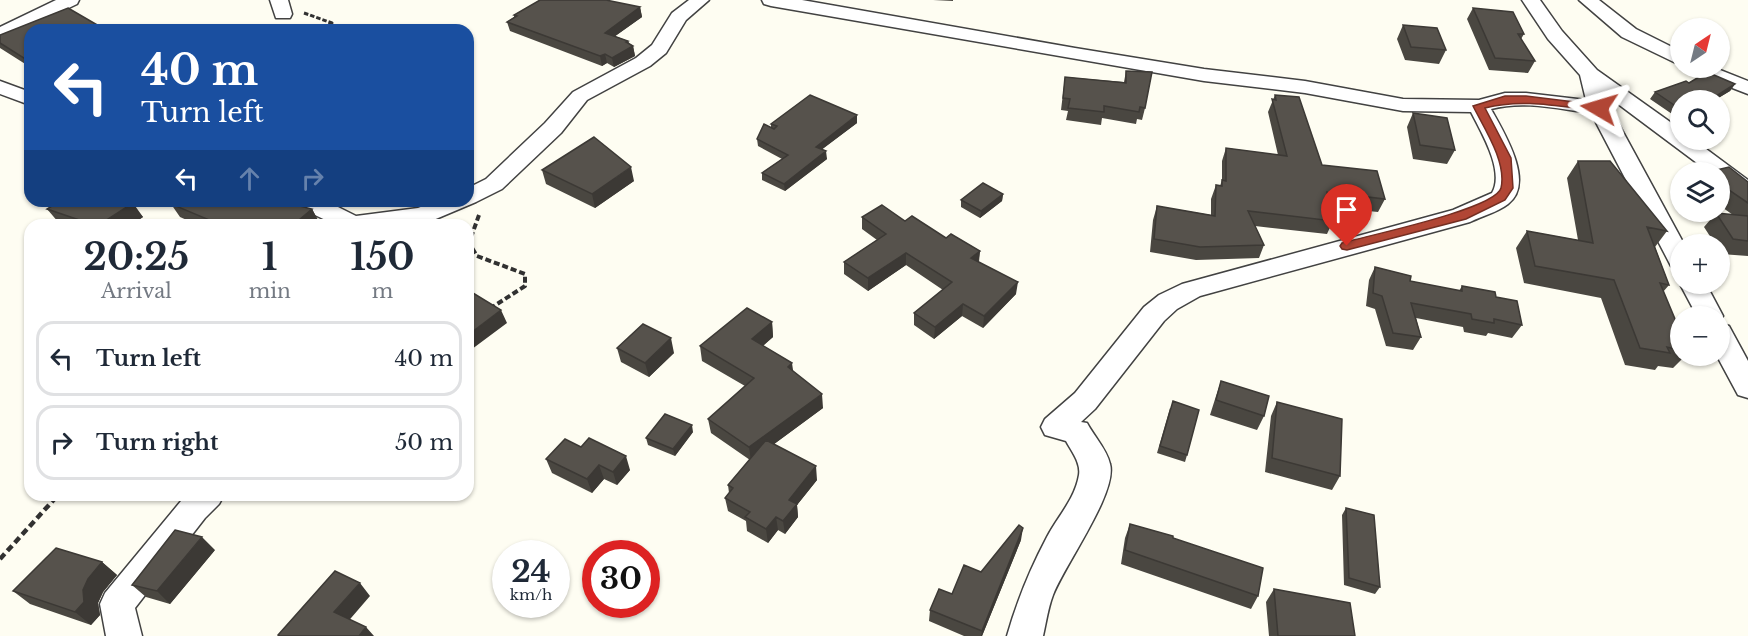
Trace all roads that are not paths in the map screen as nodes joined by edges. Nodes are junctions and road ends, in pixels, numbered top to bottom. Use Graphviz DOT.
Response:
graph roads {
  1 [pos="69,0"];
  2 [pos="700,0"];
  3 [pos="771,0"];
  4 [pos="1531,0"];
  5 [pos="1588,0"];
  6 [pos="0,35"];
  7 [pos="1670,54"];
  8 [pos="1590,74"];
  9 [pos="1723,78"];
  10 [pos="0,87"];
  11 [pos="1748,88"];
  12 [pos="24,97"];
  13 [pos="1479,106"];
  14 [pos="1599,108"];
  15 [pos="1670,131"];
  16 [pos="1695,150"];
  17 [pos="1748,191"];
  18 [pos="474,193"];
  19 [pos="319,207"];
  20 [pos="444,207"];
  21 [pos="447,207"];
  22 [pos="344,219"];
  23 [pos="391,219"];
  24 [pos="426,219"];
  25 [pos="1670,241"];
  26 [pos="1730,353"];
  27 [pos="1748,387"];
  28 [pos="202,501"];
  29 [pos="124,636"];
  30 [pos="1025,636"];
  1 -- 6 [label="street"];
  2 -- 18 [label="street"];
  3 -- 13 [label="street"];
  4 -- 8 [label="street"];
  5 -- 7 [label="street"];
  8 -- 14 [label="street"];
  8 -- 15 [label="street"];
  9 -- 11 [label="street"];
  10 -- 12 [label="street"];
  13 -- 14 [label="street"];
  13 -- 30 [label="street"];
  14 -- 25 [label="street"];
  16 -- 17 [label="street"];
  19 -- 22 [label="street"];
  20 -- 23 [label="street"];
  21 -- 24 [label="street"];
  26 -- 27 [label="street"];
  28 -- 29 [label="street"];
}
